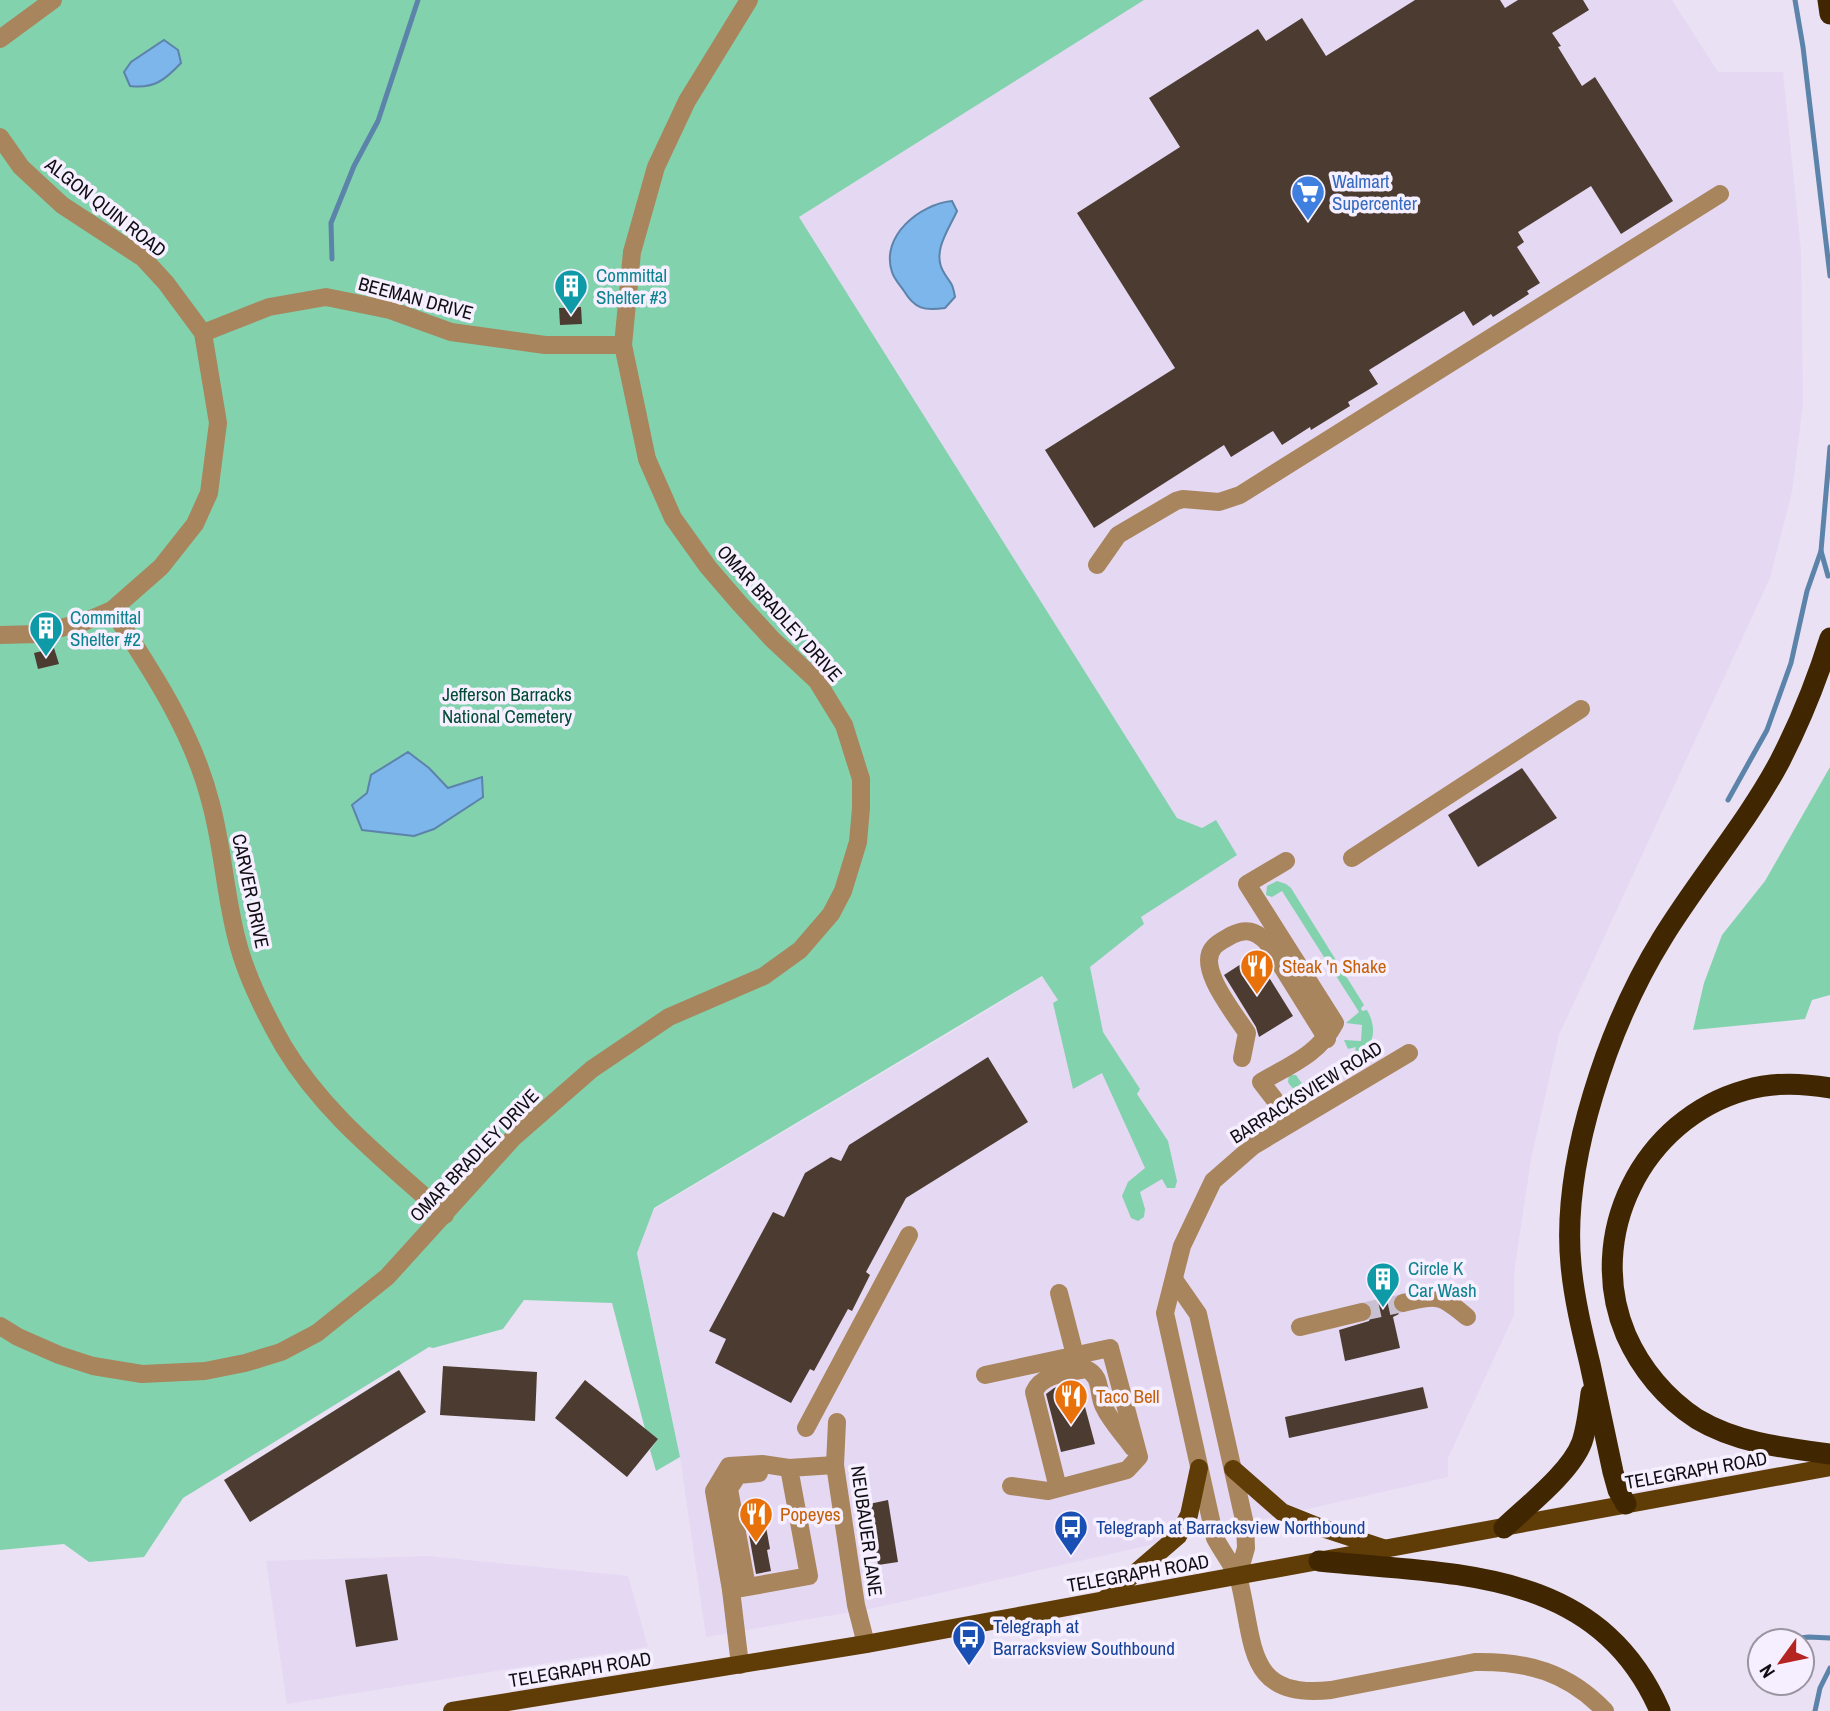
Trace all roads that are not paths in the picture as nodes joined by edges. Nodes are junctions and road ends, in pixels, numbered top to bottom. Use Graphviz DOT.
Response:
graph roads {
  1 [pos="53,0"];
  2 [pos="749,0"];
  3 [pos="1828,0"];
  4 [pos="1830,14"];
  5 [pos="0,38"];
  6 [pos="0,137"];
  7 [pos="1720,194"];
  8 [pos="203,333"];
  9 [pos="624,345"];
  10 [pos="1097,565"];
  11 [pos="112,610"];
  12 [pos="0,635"];
  13 [pos="1830,638"];
  14 [pos="1581,709"];
  15 [pos="1352,858"];
  16 [pos="1286,860"];
  17 [pos="1327,1039"];
  18 [pos="1409,1053"];
  19 [pos="1242,1058"];
  20 [pos="1830,1087"];
  21 [pos="1292,1122"];
  22 [pos="445,1215"];
  23 [pos="909,1235"];
  24 [pos="1174,1281"];
  25 [pos="1059,1293"];
  26 [pos="1403,1303"];
  27 [pos="1362,1312"];
  28 [pos="1468,1317"];
  29 [pos="0,1326"];
  30 [pos="1300,1327"];
  31 [pos="1075,1355"];
  32 [pos="1018,1368"];
  33 [pos="985,1375"];
  34 [pos="1594,1381"];
  35 [pos="837,1423"];
  36 [pos="806,1428"];
  37 [pos="1830,1454"];
  38 [pos="1139,1457"];
  39 [pos="835,1465"];
  40 [pos="782,1467"];
  41 [pos="1830,1467"];
  42 [pos="1199,1468"];
  43 [pos="1233,1469"];
  44 [pos="1011,1486"];
  45 [pos="1053,1490"];
  46 [pos="1626,1504"];
  47 [pos="1504,1528"];
  48 [pos="1386,1549"];
  49 [pos="1319,1561"];
  50 [pos="1238,1576"];
  51 [pos="739,1588"];
  52 [pos="1102,1601"];
  53 [pos="866,1644"];
  54 [pos="740,1665"];
  55 [pos="452,1711"];
  56 [pos="1605,1711"];
  57 [pos="1660,1711"];
  1 -- 5 [label="street"];
  2 -- 9 [label="street, OMAR BRADLEY DRIVE"];
  3 -- 4 [label="highway"];
  6 -- 8 [label="street, ALGON QUIN ROAD"];
  7 -- 10 [label="street"];
  8 -- 9 [label="street, BEEMAN DRIVE"];
  8 -- 11 [label="street, ALGON QUIN ROAD"];
  9 -- 22 [label="street, OMAR BRADLEY DRIVE"];
  11 -- 12 [label="street, ALGON QUIN ROAD"];
  11 -- 22 [label="street, CARVER DRIVE"];
  13 -- 34 [label="highway"];
  14 -- 15 [label="street"];
  16 -- 17 [label="street"];
  17 -- 19 [label="street"];
  17 -- 21 [label="street"];
  18 -- 21 [label="street, BARRACKSVIEW ROAD"];
  20 -- 37 [label="highway"];
  21 -- 24 [label="street, BARRACKSVIEW ROAD"];
  22 -- 29 [label="street, OMAR BRADLEY DRIVE"];
  23 -- 36 [label="street"];
  24 -- 42 [label="street, BARRACKSVIEW ROAD"];
  24 -- 43 [label="street, BARRACKSVIEW ROAD"];
  25 -- 31 [label="street"];
  26 -- 28 [label="street"];
  27 -- 30 [label="street"];
  31 -- 32 [label="street"];
  31 -- 38 [label="street"];
  32 -- 33 [label="street"];
  32 -- 45 [label="street"];
  34 -- 46 [label="highway"];
  34 -- 47 [label="highway"];
  35 -- 39 [label="street, NEUBAUER LANE"];
  38 -- 45 [label="street"];
  38 -- 45 [label="street"];
  39 -- 40 [label="street"];
  39 -- 53 [label="street, NEUBAUER LANE"];
  40 -- 51 [label="street"];
  40 -- 51 [label="street"];
  41 -- 46 [label="main road, TELEGRAPH ROAD"];
  42 -- 50 [label="street, BARRACKSVIEW ROAD"];
  42 -- 52 [label="main road"];
  43 -- 48 [label="main road"];
  43 -- 50 [label="street, BARRACKSVIEW ROAD"];
  44 -- 45 [label="street"];
  46 -- 47 [label="main road, TELEGRAPH ROAD"];
  47 -- 48 [label="main road, TELEGRAPH ROAD"];
  48 -- 49 [label="main road, TELEGRAPH ROAD"];
  49 -- 50 [label="main road, TELEGRAPH ROAD"];
  49 -- 57 [label="highway"];
  50 -- 52 [label="main road, TELEGRAPH ROAD"];
  50 -- 56 [label="street, BARRACKSVIEW ROAD"];
  51 -- 54 [label="street"];
  52 -- 53 [label="main road, TELEGRAPH ROAD"];
  53 -- 54 [label="main road, TELEGRAPH ROAD"];
  54 -- 55 [label="main road, TELEGRAPH ROAD"];
}
